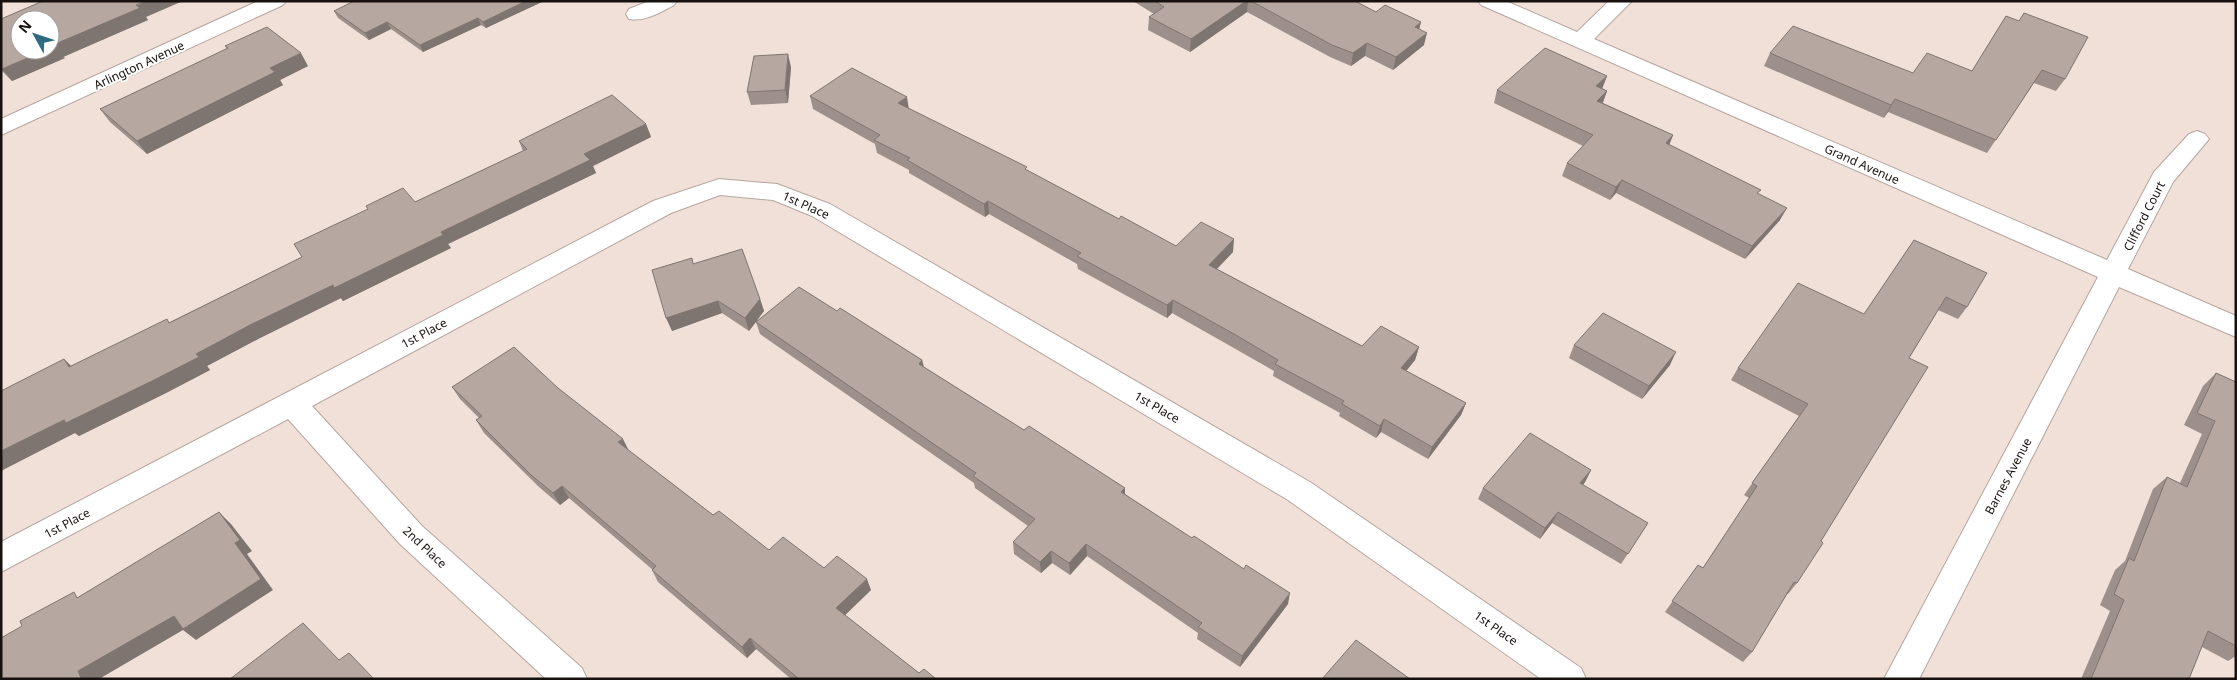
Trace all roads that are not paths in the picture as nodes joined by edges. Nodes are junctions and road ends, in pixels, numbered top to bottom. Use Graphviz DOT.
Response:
graph roads {
  1 [pos="276,1"];
  2 [pos="667,1"];
  3 [pos="1488,1"];
  4 [pos="1622,1"];
  5 [pos="637,14"];
  6 [pos="1579,41"];
  7 [pos="1,128"];
  8 [pos="2197,139"];
  9 [pos="2114,274"];
  10 [pos="2236,327"];
  11 [pos="292,404"];
  12 [pos="1,558"];
  13 [pos="570,679"];
  14 [pos="1569,679"];
  15 [pos="1901,679"];
  1 -- 7 [label="street, Arlington Avenue"];
  2 -- 5 [label="street"];
  3 -- 6 [label="street, Grand Avenue"];
  4 -- 6 [label="street"];
  6 -- 9 [label="street, Grand Avenue"];
  8 -- 9 [label="street, Clifford Court"];
  9 -- 10 [label="street, Grand Avenue"];
  9 -- 15 [label="street, Barnes Avenue"];
  11 -- 12 [label="street, 1st Place"];
  11 -- 13 [label="street, 2nd Place"];
  11 -- 14 [label="street, 1st Place"];
}
